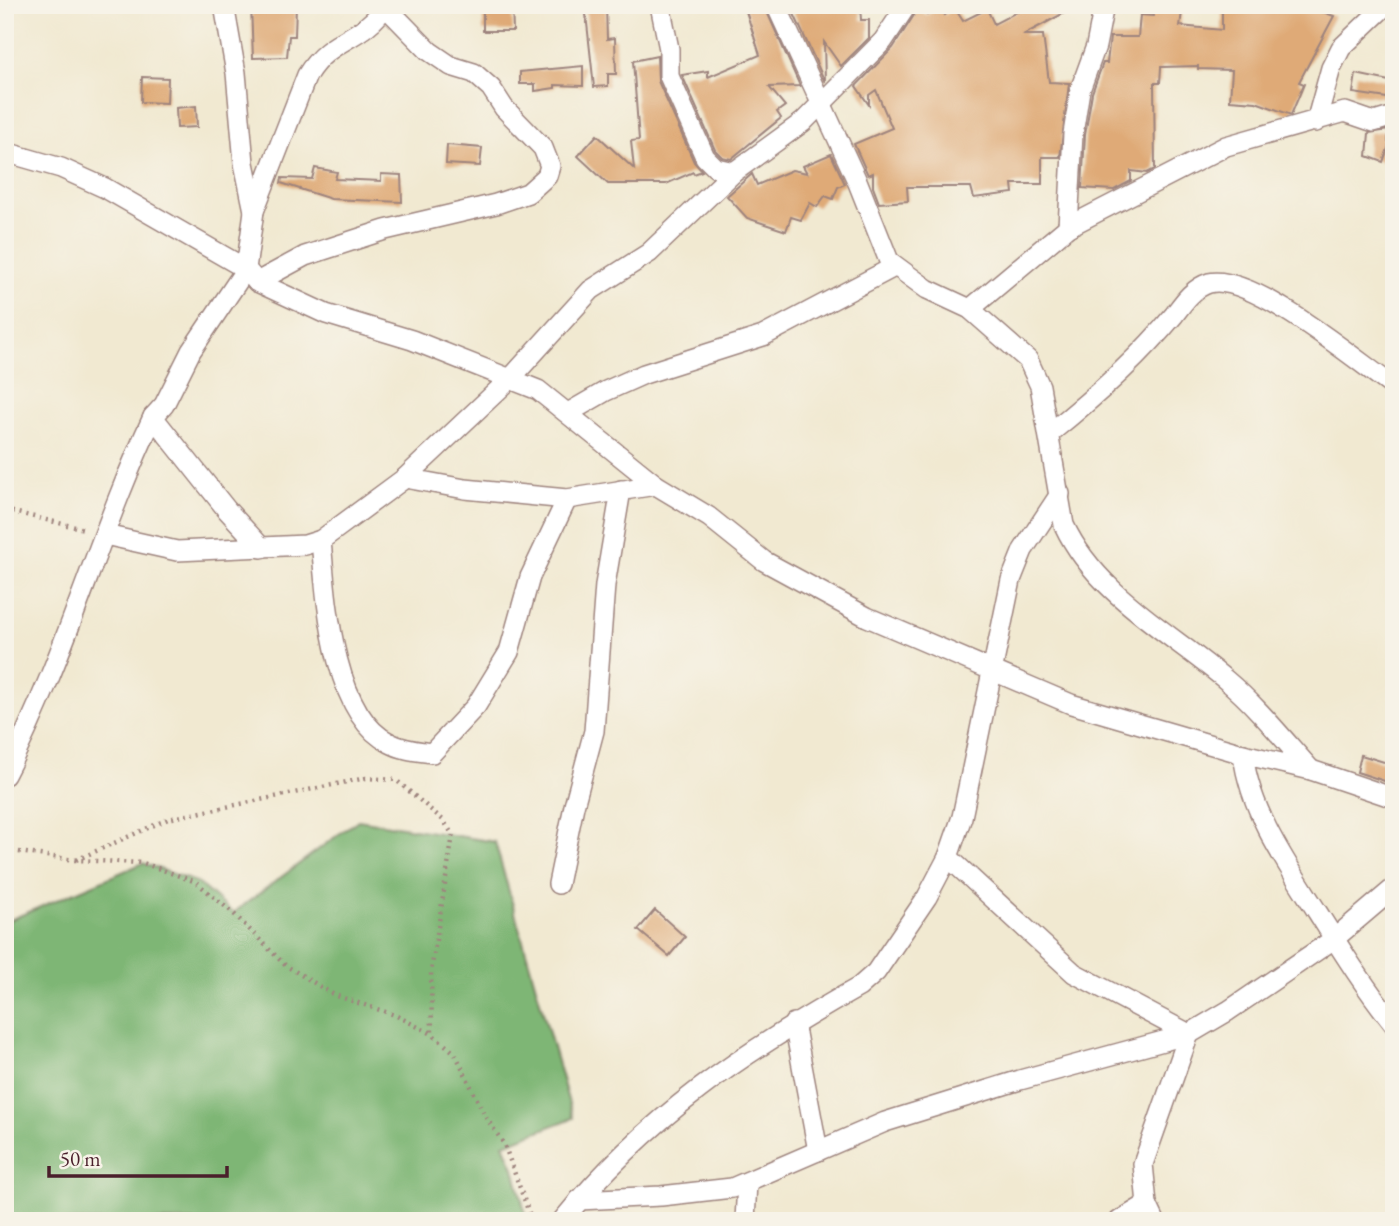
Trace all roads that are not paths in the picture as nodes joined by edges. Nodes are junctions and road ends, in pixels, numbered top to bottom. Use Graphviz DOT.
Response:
graph roads {
  1 [pos="224,5"];
  2 [pos="660,5"];
  3 [pos="776,5"];
  4 [pos="907,5"];
  5 [pos="1104,5"];
  6 [pos="1387,5"];
  7 [pos="386,6"];
  8 [pos="820,106"];
  9 [pos="1394,116"];
  10 [pos="1316,122"];
  11 [pos="5,152"];
  12 [pos="734,172"];
  13 [pos="254,211"];
  14 [pos="1068,228"];
  15 [pos="894,267"];
  16 [pos="252,275"];
  17 [pos="970,309"];
  18 [pos="511,378"];
  19 [pos="1394,387"];
  20 [pos="568,413"];
  21 [pos="152,417"];
  22 [pos="1050,433"];
  23 [pos="405,478"];
  24 [pos="656,485"];
  25 [pos="621,490"];
  26 [pos="1060,494"];
  27 [pos="567,499"];
  28 [pos="105,535"];
  29 [pos="321,540"];
  30 [pos="262,548"];
  31 [pos="992,671"];
  32 [pos="1243,754"];
  33 [pos="1311,770"];
  34 [pos="5,775"];
  35 [pos="1394,798"];
  36 [pos="948,857"];
  37 [pos="558,884"];
  38 [pos="1394,887"];
  39 [pos="1334,939"];
  40 [pos="794,1023"];
  41 [pos="1394,1024"];
  42 [pos="1189,1034"];
  43 [pos="818,1151"];
  44 [pos="747,1182"];
  45 [pos="579,1199"];
  46 [pos="1151,1213"];
  47 [pos="562,1221"];
  48 [pos="745,1221"];
  49 [pos="1119,1221"];
  1 -- 13 [label="street"];
  2 -- 12 [label="street"];
  3 -- 8 [label="street"];
  4 -- 8 [label="street"];
  5 -- 14 [label="street"];
  6 -- 10 [label="street"];
  7 -- 13 [label="street"];
  7 -- 16 [label="street"];
  8 -- 12 [label="street"];
  8 -- 15 [label="street"];
  9 -- 10 [label="street"];
  10 -- 14 [label="street"];
  11 -- 16 [label="street"];
  12 -- 18 [label="street"];
  13 -- 16 [label="street"];
  14 -- 17 [label="street"];
  15 -- 17 [label="street"];
  15 -- 20 [label="street"];
  16 -- 18 [label="street"];
  16 -- 21 [label="street"];
  17 -- 22 [label="street"];
  18 -- 20 [label="street"];
  18 -- 23 [label="street"];
  19 -- 22 [label="street"];
  20 -- 24 [label="street"];
  21 -- 28 [label="street"];
  21 -- 30 [label="street"];
  22 -- 26 [label="street"];
  23 -- 27 [label="street"];
  23 -- 29 [label="street"];
  24 -- 25 [label="street"];
  24 -- 31 [label="street"];
  25 -- 27 [label="street"];
  25 -- 37 [label="street"];
  26 -- 31 [label="street"];
  26 -- 33 [label="street"];
  27 -- 29 [label="street"];
  28 -- 30 [label="street"];
  28 -- 34 [label="street"];
  29 -- 30 [label="street"];
  31 -- 32 [label="street"];
  31 -- 36 [label="street"];
  32 -- 33 [label="street"];
  32 -- 39 [label="street"];
  33 -- 35 [label="street"];
  36 -- 40 [label="street"];
  36 -- 42 [label="street"];
  38 -- 39 [label="street"];
  39 -- 41 [label="street"];
  39 -- 42 [label="street"];
  40 -- 43 [label="street"];
  40 -- 45 [label="street"];
  42 -- 43 [label="street"];
  42 -- 46 [label="street"];
  43 -- 44 [label="street"];
  44 -- 45 [label="street"];
  44 -- 48 [label="street"];
  45 -- 47 [label="street"];
  46 -- 49 [label="street"];
}
